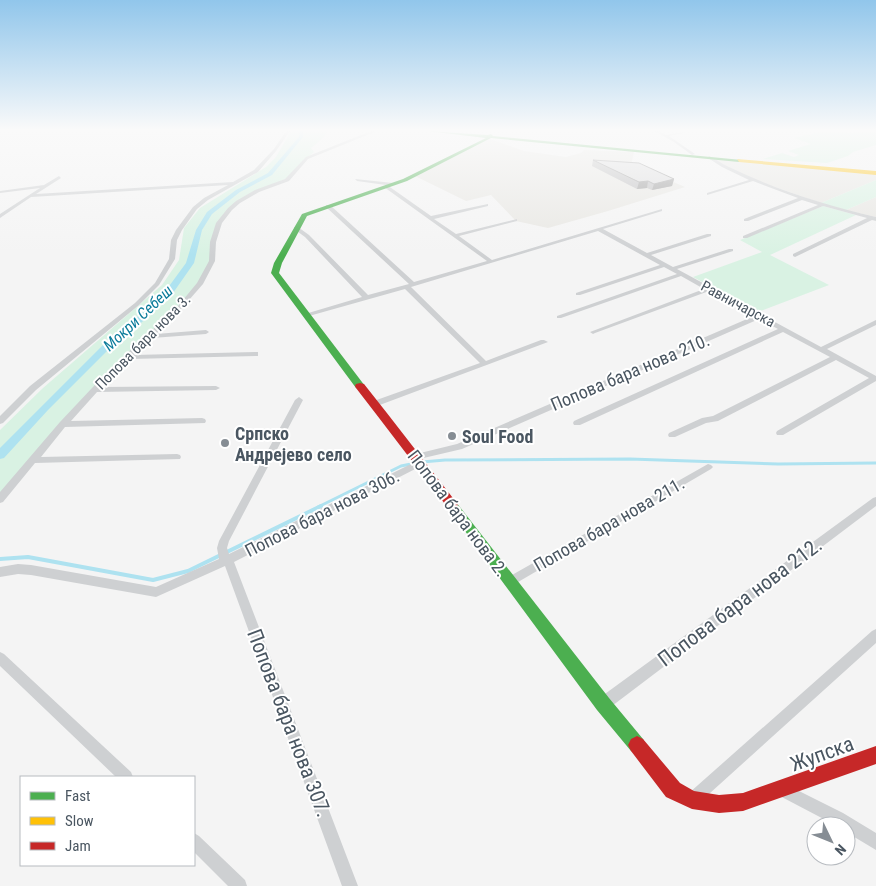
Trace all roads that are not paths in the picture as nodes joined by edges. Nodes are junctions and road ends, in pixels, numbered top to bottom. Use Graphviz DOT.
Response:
graph roads {
  1 [pos="252,172"];
  2 [pos="294,172"];
  3 [pos="414,172"];
  4 [pos="738,172"];
  5 [pos="59,176"];
  6 [pos="358,180"];
  7 [pos="753,180"];
  8 [pos="236,183"];
  9 [pos="388,185"];
  10 [pos="45,186"];
  11 [pos="0,192"];
  12 [pos="709,194"];
  13 [pos="30,196"];
  14 [pos="803,198"];
  15 [pos="486,205"];
  16 [pos="822,205"];
  17 [pos="328,206"];
  18 [pos="660,210"];
  19 [pos="0,216"];
  20 [pos="430,218"];
  21 [pos="874,218"];
  22 [pos="515,220"];
  23 [pos="746,220"];
  24 [pos="296,228"];
  25 [pos="600,230"];
  26 [pos="709,235"];
  27 [pos="454,236"];
  28 [pos="745,237"];
  29 [pos="731,250"];
  30 [pos="795,255"];
  31 [pos="647,256"];
  32 [pos="491,262"];
  33 [pos="668,267"];
  34 [pos="682,274"];
  35 [pos="410,286"];
  36 [pos="710,290"];
  37 [pos="367,298"];
  38 [pos="595,305"];
  39 [pos="307,315"];
  40 [pos="760,316"];
  41 [pos="558,317"];
  42 [pos="876,322"];
  43 [pos="783,329"];
  44 [pos="206,332"];
  45 [pos="593,332"];
  46 [pos="151,336"];
  47 [pos="544,342"];
  48 [pos="822,349"];
  49 [pos="255,354"];
  50 [pos="128,357"];
  51 [pos="836,357"];
  52 [pos="485,364"];
  53 [pos="875,378"];
  54 [pos="216,388"];
  55 [pos="95,390"];
  56 [pos="298,400"];
  57 [pos="374,404"];
  58 [pos="0,421"];
  59 [pos="202,421"];
  60 [pos="577,422"];
  61 [pos="63,424"];
  62 [pos="780,433"];
  63 [pos="672,435"];
  64 [pos="178,457"];
  65 [pos="32,460"];
  66 [pos="417,461"];
  67 [pos="708,467"];
  68 [pos="0,500"];
  69 [pos="876,501"];
  70 [pos="225,557"];
  71 [pos="0,572"];
  72 [pos="509,582"];
  73 [pos="876,635"];
  74 [pos="0,658"];
  75 [pos="603,704"];
  76 [pos="876,755"];
  77 [pos="125,776"];
  78 [pos="781,789"];
  79 [pos="692,800"];
  80 [pos="195,842"];
  81 [pos="876,842"];
  82 [pos="239,886"];
  83 [pos="350,886"];
  1 -- 8 [label="street"];
  2 -- 46 [label="street, Попова бара нова 3."];
  3 -- 9 [label="main road, Попова бара нова 2."];
  4 -- 7 [label="street"];
  5 -- 10 [label="street"];
  6 -- 9 [label="street"];
  7 -- 12 [label="street"];
  7 -- 14 [label="street"];
  8 -- 13 [label="street"];
  8 -- 58 [label="street"];
  9 -- 17 [label="main road, Попова бара нова 2."];
  9 -- 20 [label="street"];
  10 -- 11 [label="street"];
  10 -- 13 [label="street"];
  13 -- 19 [label="street"];
  14 -- 16 [label="street"];
  14 -- 23 [label="street"];
  15 -- 20 [label="street"];
  16 -- 21 [label="street"];
  16 -- 28 [label="street"];
  17 -- 24 [label="main road, Попова бара нова 2."];
  17 -- 35 [label="street"];
  18 -- 25 [label="street"];
  20 -- 27 [label="street"];
  21 -- 30 [label="street"];
  22 -- 27 [label="street"];
  24 -- 37 [label="street"];
  24 -- 39 [label="main road, Попова бара нова 2."];
  25 -- 31 [label="street, Равничарска"];
  25 -- 32 [label="street"];
  26 -- 31 [label="street"];
  27 -- 32 [label="street"];
  29 -- 33 [label="street"];
  31 -- 33 [label="street, Равничарска"];
  32 -- 35 [label="street"];
  33 -- 34 [label="street, Равничарска"];
  33 -- 38 [label="street"];
  34 -- 36 [label="street, Равничарска"];
  34 -- 38 [label="street"];
  35 -- 37 [label="street"];
  35 -- 52 [label="street"];
  36 -- 40 [label="street, Равничарска"];
  36 -- 45 [label="street"];
  37 -- 39 [label="street"];
  38 -- 41 [label="street"];
  39 -- 57 [label="main road, Попова бара нова 2."];
  40 -- 43 [label="street, Равничарска"];
  40 -- 66 [label="street, Попова бара нова 210."];
  42 -- 48 [label="street"];
  43 -- 48 [label="street, Равничарска"];
  43 -- 60 [label="street"];
  44 -- 46 [label="street"];
  46 -- 50 [label="street, Попова бара нова 3."];
  47 -- 52 [label="street"];
  48 -- 51 [label="street, Равничарска"];
  49 -- 50 [label="street"];
  50 -- 55 [label="street, Попова бара нова 3."];
  51 -- 53 [label="street, Равничарска"];
  51 -- 63 [label="street"];
  52 -- 57 [label="street"];
  53 -- 62 [label="street"];
  54 -- 55 [label="street"];
  55 -- 61 [label="street, Попова бара нова 3."];
  56 -- 70 [label="street, Попова бара нова 306."];
  57 -- 66 [label="main road, Попова бара нова 2."];
  59 -- 61 [label="street"];
  61 -- 65 [label="street, Попова бара нова 3."];
  64 -- 65 [label="street"];
  65 -- 68 [label="street, Попова бара нова 3."];
  66 -- 70 [label="street, Попова бара нова 306."];
  66 -- 72 [label="main road, Попова бара нова 2."];
  67 -- 72 [label="street, Попова бара нова 211."];
  69 -- 75 [label="street, Попова бара нова 212."];
  70 -- 71 [label="street, Попова бара нова 306."];
  70 -- 83 [label="street, Попова бара нова 307."];
  72 -- 75 [label="main road, Попова бара нова 2."];
  73 -- 79 [label="street"];
  74 -- 77 [label="street"];
  75 -- 79 [label="main road, Попова бара нова 2."];
  76 -- 78 [label="main road, Жупска"];
  78 -- 79 [label="main road, Попова бара нова 2."];
  78 -- 81 [label="street"];
  80 -- 82 [label="street"];
}
